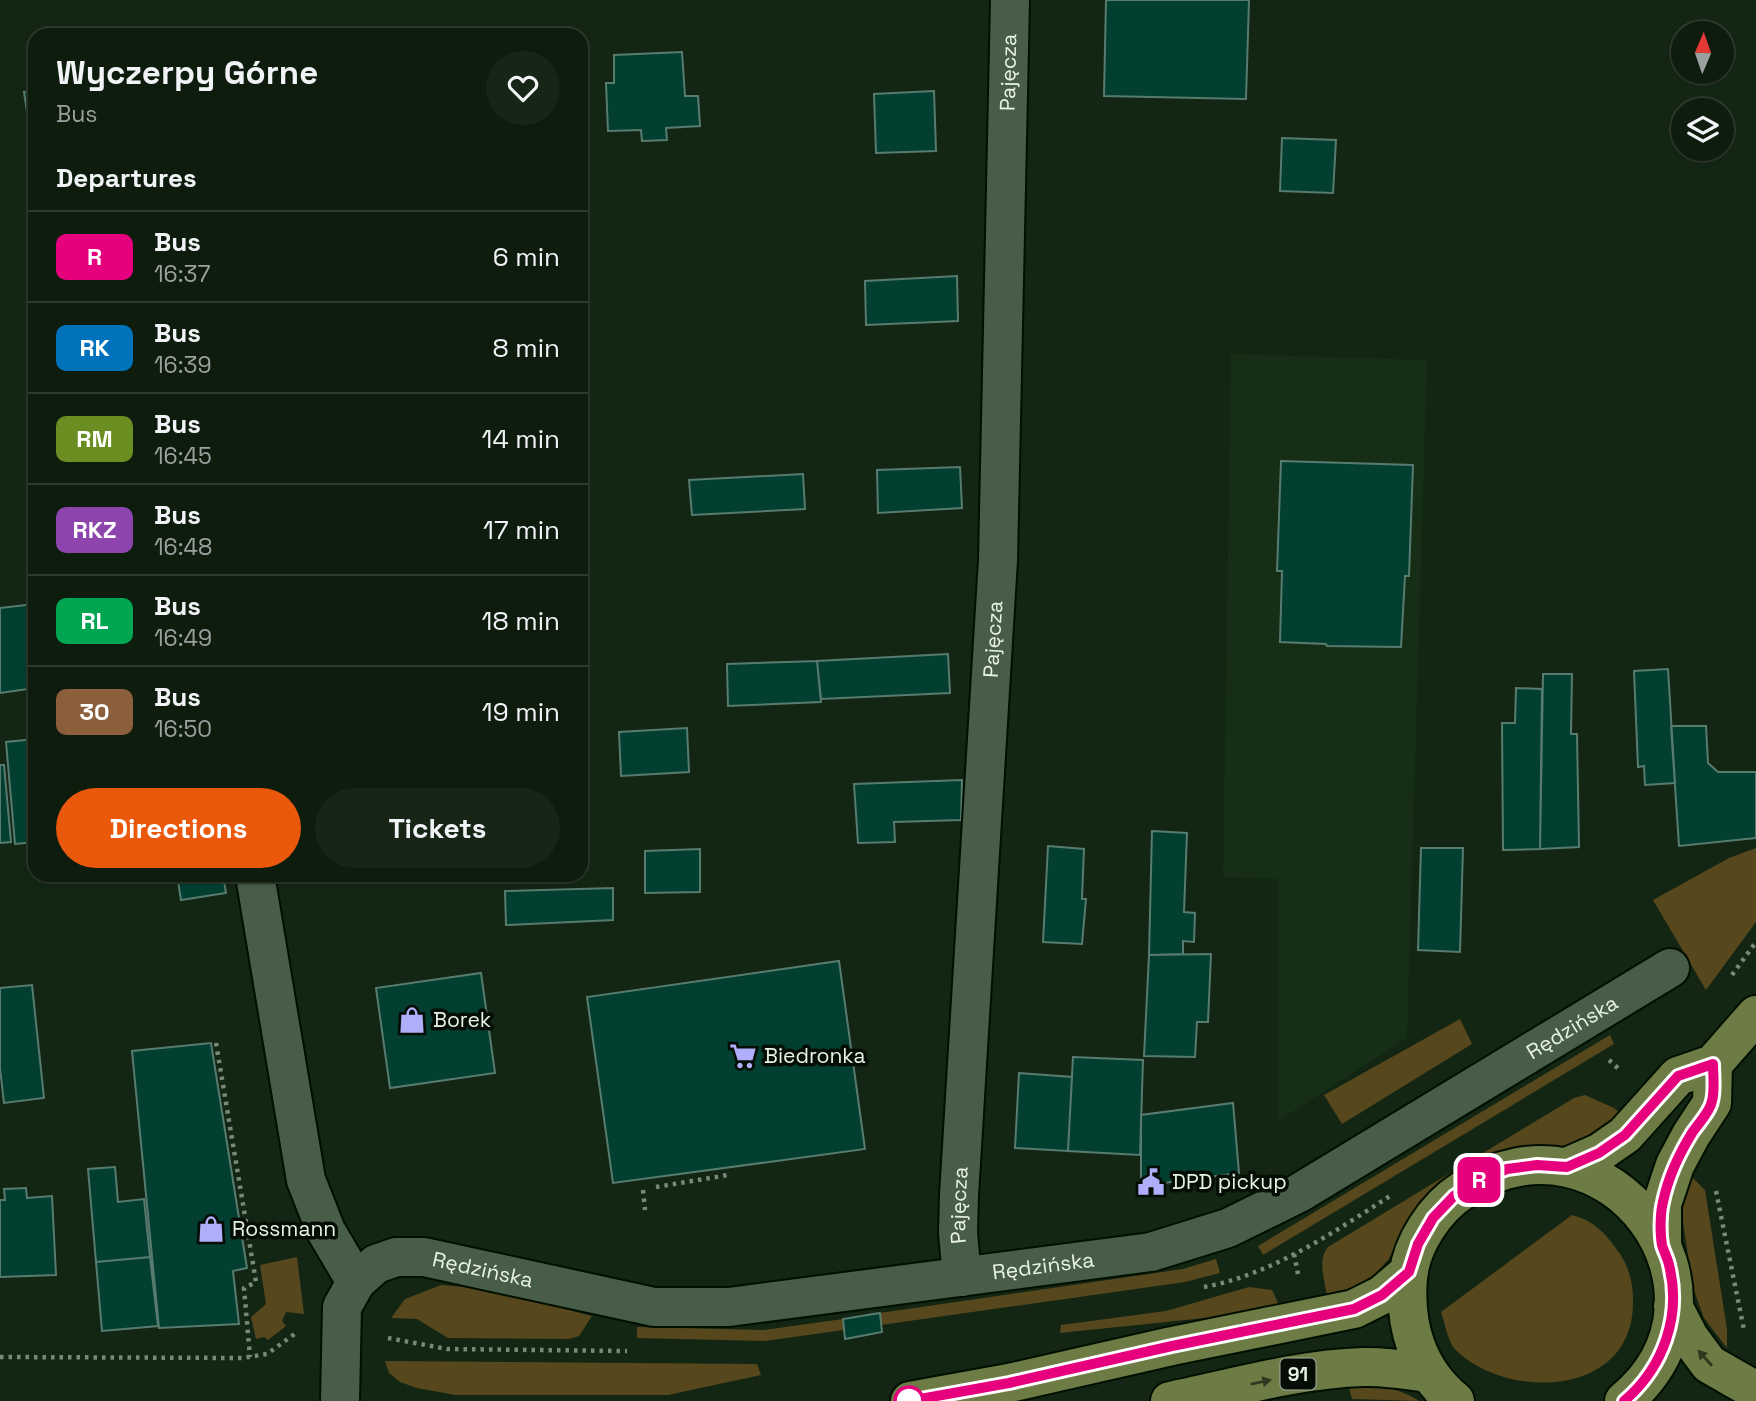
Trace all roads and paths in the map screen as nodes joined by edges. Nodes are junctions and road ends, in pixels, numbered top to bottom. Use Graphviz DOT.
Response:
graph roads {
  1 [pos="1010,0"];
  2 [pos="256,882"];
  3 [pos="1670,968"];
  4 [pos="1756,1015"];
  5 [pos="216,1043"];
  6 [pos="1713,1064"];
  7 [pos="1567,1167"];
  8 [pos="728,1175"];
  9 [pos="1714,1184"];
  10 [pos="656,1187"];
  11 [pos="643,1189"];
  12 [pos="645,1210"];
  13 [pos="1662,1244"];
  14 [pos="1409,1272"];
  15 [pos="962,1277"];
  16 [pos="356,1282"];
  17 [pos="1673,1306"];
  18 [pos="1744,1331"];
  19 [pos="293,1333"];
  20 [pos="0,1357"];
  21 [pos="250,1357"];
  22 [pos="1428,1373"];
  23 [pos="1756,1391"];
  24 [pos="340,1401"];
  25 [pos="909,1401"];
  26 [pos="1170,1401"];
  27 [pos="1455,1401"];
  28 [pos="1624,1401"];
  1 -- 15 [label="street, Pajęcza"];
  2 -- 16 [label="street"];
  3 -- 15 [label="street, Rędzińska"];
  4 -- 6 [label="main road"];
  5 -- 21 [label="path"];
  6 -- 7 [label="main road"];
  6 -- 13 [label="main road"];
  7 -- 13 [label="main road"];
  7 -- 14 [label="main road"];
  8 -- 10 [label="path"];
  9 -- 18 [label="path"];
  11 -- 12 [label="path"];
  13 -- 17 [label="main road"];
  14 -- 22 [label="main road"];
  14 -- 25 [label="main road"];
  15 -- 16 [label="street, Rędzińska"];
  16 -- 24 [label="street"];
  23 -- 17 [label="main road, one-way"];
  17 -- 28 [label="main road"];
  19 -- 21 [label="path"];
  20 -- 21 [label="path"];
  26 -- 22 [label="main road, 91, one-way"];
  22 -- 27 [label="main road"];
}
